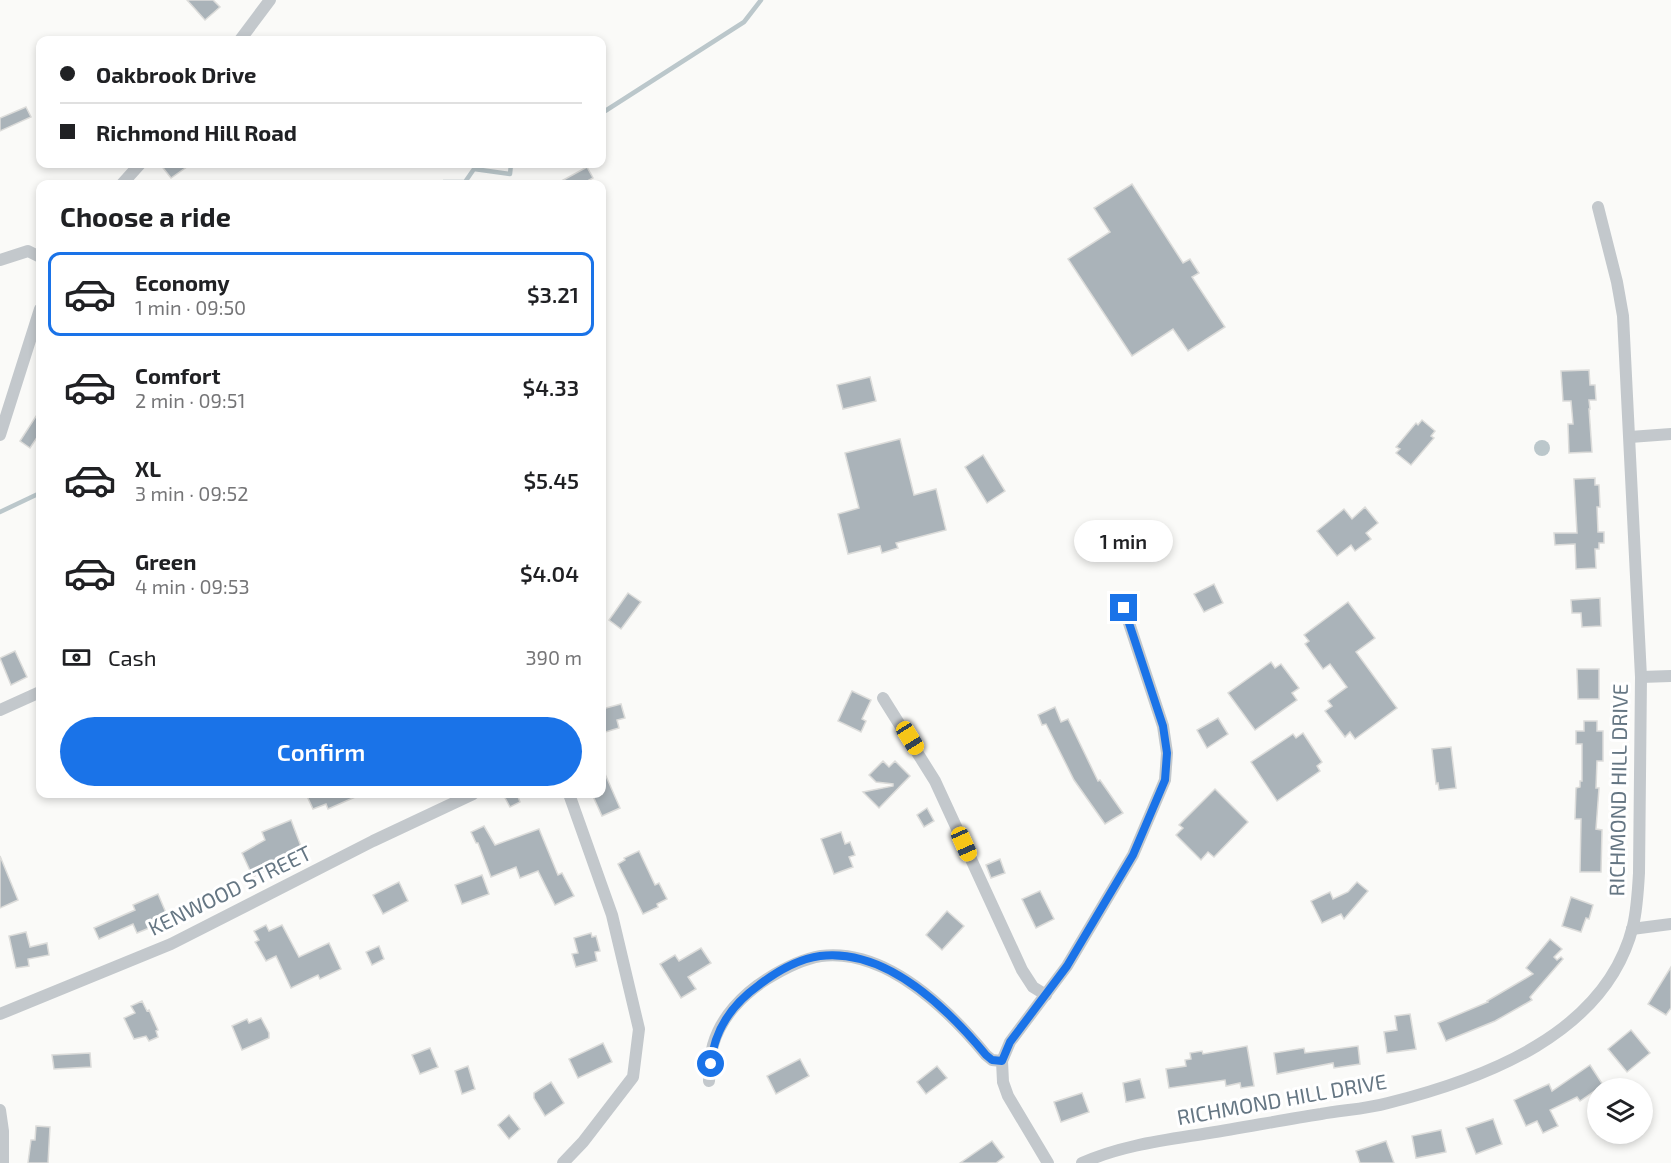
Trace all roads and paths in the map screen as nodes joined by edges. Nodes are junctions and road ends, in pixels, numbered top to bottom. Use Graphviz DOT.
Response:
graph roads {
  1 [pos="270,0"];
  2 [pos="243,36"];
  3 [pos="136,168"];
  4 [pos="126,180"];
  5 [pos="1598,207"];
  6 [pos="36,255"];
  7 [pos="0,260"];
  8 [pos="36,322"];
  9 [pos="1671,434"];
  10 [pos="0,435"];
  11 [pos="1630,437"];
  12 [pos="1124,608"];
  13 [pos="1671,676"];
  14 [pos="1641,677"];
  15 [pos="36,694"];
  16 [pos="883,698"];
  17 [pos="0,710"];
  18 [pos="464,798"];
  19 [pos="570,798"];
  20 [pos="1671,924"];
  21 [pos="1632,928"];
  22 [pos="1046,995"];
  23 [pos="0,1014"];
  24 [pos="1002,1061"];
  25 [pos="709,1081"];
  26 [pos="0,1110"];
  27 [pos="3,1163"];
  28 [pos="563,1163"];
  29 [pos="1048,1163"];
  30 [pos="1082,1163"];
  1 -- 2 [label="street"];
  3 -- 4 [label="street"];
  5 -- 11 [label="street, RICHMOND HILL DRIVE"];
  6 -- 7 [label="street"];
  8 -- 10 [label="street"];
  9 -- 11 [label="street"];
  11 -- 14 [label="street, RICHMOND HILL DRIVE"];
  12 -- 22 [label="street"];
  13 -- 14 [label="street"];
  14 -- 21 [label="street, RICHMOND HILL DRIVE"];
  15 -- 17 [label="street"];
  16 -- 22 [label="street"];
  18 -- 23 [label="street, KENWOOD STREET"];
  19 -- 28 [label="street"];
  20 -- 21 [label="street"];
  21 -- 30 [label="street, RICHMOND HILL DRIVE"];
  22 -- 24 [label="street"];
  24 -- 25 [label="street"];
  24 -- 29 [label="street"];
  26 -- 27 [label="street"];
}
